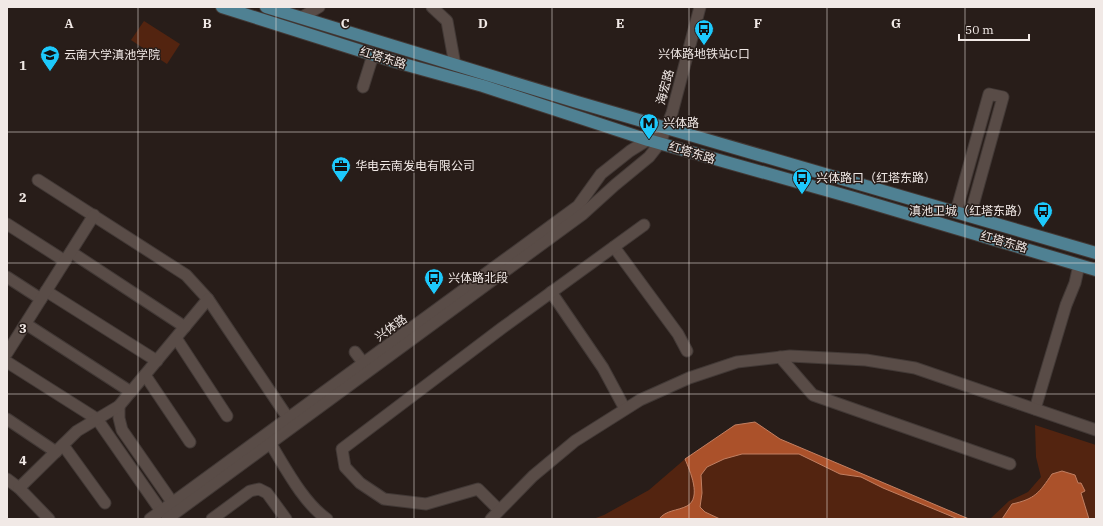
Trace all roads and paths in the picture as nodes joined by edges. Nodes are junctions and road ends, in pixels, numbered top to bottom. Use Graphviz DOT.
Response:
graph roads {
  1 [pos="222,7"];
  2 [pos="266,7"];
  3 [pos="318,7"];
  4 [pos="432,7"];
  5 [pos="700,7"];
  6 [pos="302,17"];
  7 [pos="372,55"];
  8 [pos="455,65"];
  9 [pos="363,87"];
  10 [pos="665,128"];
  11 [pos="648,140"];
  12 [pos="660,143"];
  13 [pos="38,180"];
  14 [pos="956,212"];
  15 [pos="94,215"];
  16 [pos="970,216"];
  17 [pos="7,224"];
  18 [pos="644,225"];
  19 [pos="614,247"];
  20 [pos="1096,253"];
  21 [pos="68,257"];
  22 [pos="1079,265"];
  23 [pos="1096,270"];
  24 [pos="7,277"];
  25 [pos="551,292"];
  26 [pos="44,295"];
  27 [pos="208,299"];
  28 [pos="26,324"];
  29 [pos="185,328"];
  30 [pos="176,338"];
  31 [pos="9,346"];
  32 [pos="687,351"];
  33 [pos="355,352"];
  34 [pos="780,358"];
  35 [pos="157,361"];
  36 [pos="7,362"];
  37 [pos="367,367"];
  38 [pos="145,375"];
  39 [pos="131,392"];
  40 [pos="119,406"];
  41 [pos="625,409"];
  42 [pos="1036,409"];
  43 [pos="227,416"];
  44 [pos="288,418"];
  45 [pos="7,419"];
  46 [pos="97,419"];
  47 [pos="1096,430"];
  48 [pos="267,439"];
  49 [pos="190,442"];
  50 [pos="60,448"];
  51 [pos="1010,464"];
  52 [pos="7,479"];
  53 [pos="19,488"];
  54 [pos="172,502"];
  55 [pos="105,503"];
  56 [pos="499,510"];
  57 [pos="166,515"];
  58 [pos="49,519"];
  59 [pos="150,519"];
  60 [pos="212,519"];
  61 [pos="286,519"];
  62 [pos="327,519"];
  63 [pos="491,519"];
  1 -- 7 [label="main road, 红塔东路"];
  2 -- 6 [label="main road, 红塔东路"];
  3 -- 6 [label="street"];
  4 -- 8 [label="street"];
  5 -- 10 [label="street, 海宏路"];
  6 -- 8 [label="main road, 红塔东路"];
  7 -- 9 [label="street"];
  7 -- 11 [label="main road, 红塔东路"];
  8 -- 10 [label="main road, 红塔东路"];
  10 -- 11 [label="street, 兴体路"];
  10 -- 12 [label="street, 兴体路"];
  10 -- 14 [label="main road, 红塔东路"];
  11 -- 12 [label="main road, 红塔东路"];
  11 -- 37 [label="street, 兴体路"];
  12 -- 22 [label="main road, 红塔东路"];
  12 -- 37 [label="street, 兴体路"];
  13 -- 15 [label="street"];
  14 -- 16 [label="main road, 红塔东路"];
  14 -- 16 [label="street"];
  15 -- 21 [label="street"];
  15 -- 27 [label="street"];
  16 -- 20 [label="main road, 红塔东路"];
  17 -- 21 [label="street"];
  18 -- 19 [label="street"];
  19 -- 25 [label="street"];
  19 -- 32 [label="street"];
  21 -- 26 [label="street"];
  21 -- 29 [label="street"];
  22 -- 23 [label="main road, 红塔东路"];
  22 -- 42 [label="street"];
  24 -- 26 [label="street"];
  25 -- 41 [label="street"];
  25 -- 56 [label="street"];
  26 -- 28 [label="street"];
  26 -- 35 [label="street"];
  27 -- 29 [label="street"];
  27 -- 44 [label="street"];
  28 -- 31 [label="street"];
  28 -- 39 [label="street"];
  29 -- 30 [label="street"];
  30 -- 35 [label="street"];
  30 -- 43 [label="street"];
  33 -- 37 [label="street"];
  34 -- 41 [label="street"];
  34 -- 42 [label="street"];
  34 -- 51 [label="street"];
  35 -- 38 [label="street"];
  36 -- 46 [label="street"];
  37 -- 44 [label="street, 兴体路"];
  37 -- 48 [label="street, 兴体路"];
  38 -- 39 [label="street"];
  38 -- 49 [label="street"];
  39 -- 40 [label="street"];
  40 -- 46 [label="street"];
  40 -- 54 [label="street"];
  41 -- 56 [label="street"];
  42 -- 47 [label="street"];
  44 -- 48 [label="street, 兴体路"];
  45 -- 50 [label="street"];
  46 -- 50 [label="street"];
  46 -- 57 [label="street"];
  48 -- 54 [label="street, 兴体路"];
  48 -- 57 [label="street, 兴体路"];
  48 -- 62 [label="street"];
  50 -- 53 [label="street"];
  50 -- 55 [label="street"];
  52 -- 53 [label="street"];
  53 -- 58 [label="street"];
  54 -- 57 [label="street, 兴体路"];
  56 -- 63 [label="street"];
  57 -- 59 [label="street, 兴体路"];
  60 -- 61 [label="street"];
}
